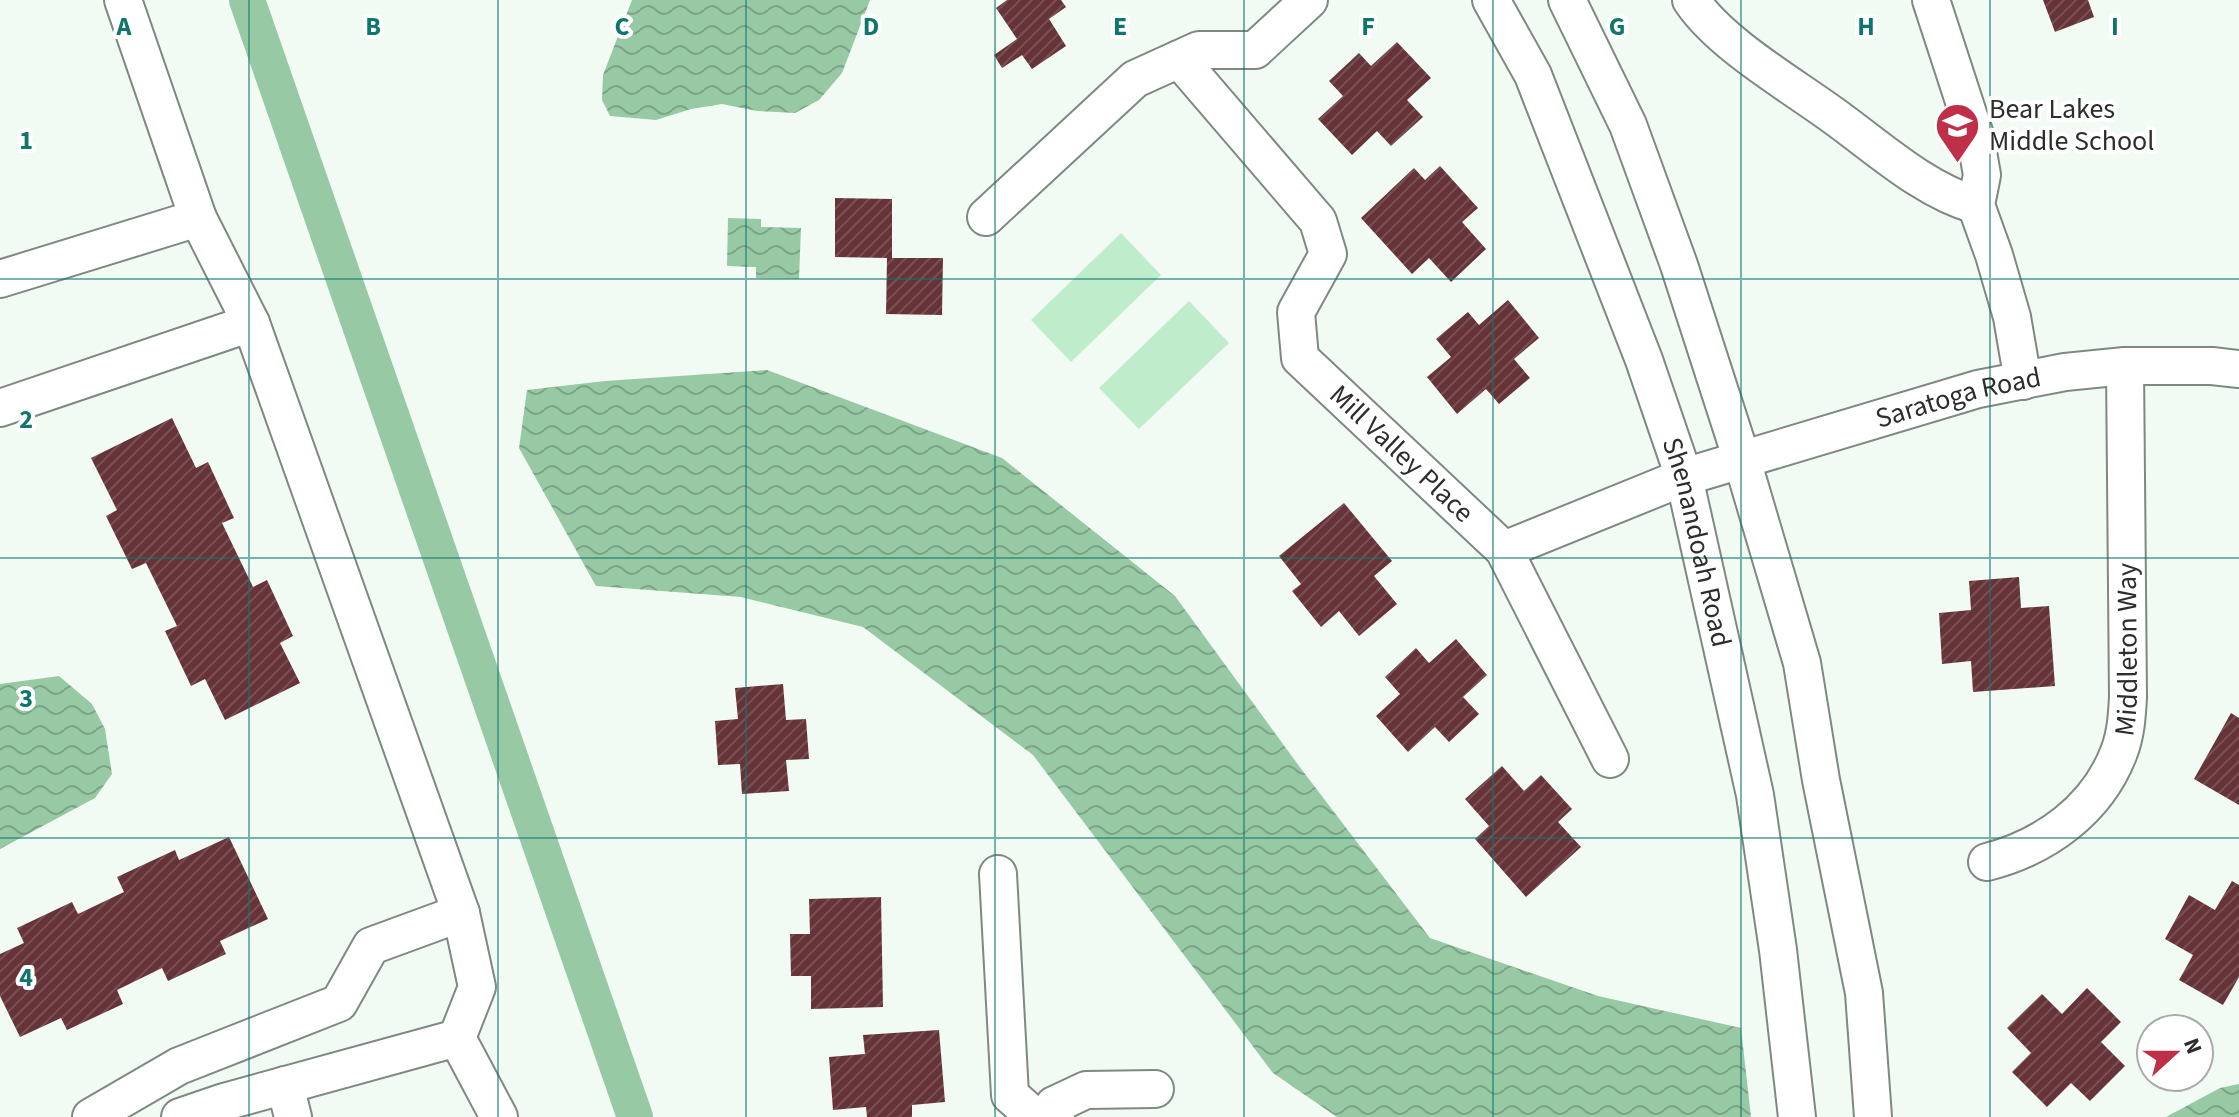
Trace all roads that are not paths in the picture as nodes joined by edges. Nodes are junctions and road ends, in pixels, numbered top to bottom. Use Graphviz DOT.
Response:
graph roads {
  1 [pos="123,0"];
  2 [pos="1309,0"];
  3 [pos="1491,0"];
  4 [pos="1567,0"];
  5 [pos="1691,0"];
  6 [pos="1931,0"];
  7 [pos="1179,59"];
  8 [pos="1976,205"];
  9 [pos="986,217"];
  10 [pos="198,218"];
  11 [pos="0,279"];
  12 [pos="251,323"];
  13 [pos="2125,366"];
  14 [pos="2239,369"];
  15 [pos="2023,381"];
  16 [pos="0,408"];
  17 [pos="1742,460"];
  18 [pos="1684,477"];
  19 [pos="1504,550"];
  20 [pos="1610,759"];
  21 [pos="1987,862"];
  22 [pos="998,874"];
  23 [pos="461,913"];
  24 [pos="457,1038"];
  25 [pos="1155,1089"];
  26 [pos="289,1101"];
  27 [pos="1048,1113"];
  28 [pos="91,1117"];
  29 [pos="180,1117"];
  30 [pos="499,1117"];
  31 [pos="1797,1117"];
  32 [pos="1873,1117"];
  1 -- 10 [label="street"];
  2 -- 7 [label="street"];
  3 -- 18 [label="street, Shenandoah Road"];
  4 -- 17 [label="street"];
  5 -- 8 [label="street"];
  6 -- 8 [label="street"];
  7 -- 9 [label="street"];
  7 -- 19 [label="street, Mill Valley Place"];
  8 -- 15 [label="street"];
  10 -- 11 [label="street"];
  10 -- 12 [label="street"];
  12 -- 16 [label="street"];
  12 -- 23 [label="street"];
  13 -- 14 [label="street, Saratoga Road"];
  13 -- 15 [label="street, Saratoga Road"];
  13 -- 21 [label="street, Middleton Way"];
  15 -- 17 [label="street, Saratoga Road"];
  17 -- 18 [label="street, Saratoga Road"];
  17 -- 32 [label="street"];
  18 -- 19 [label="street"];
  18 -- 31 [label="street, Shenandoah Road"];
  19 -- 20 [label="street, Mill Valley Place"];
  22 -- 27 [label="street"];
  23 -- 24 [label="street"];
  23 -- 28 [label="street"];
  24 -- 26 [label="street"];
  24 -- 30 [label="street"];
  25 -- 27 [label="street"];
  26 -- 29 [label="street"];
}
